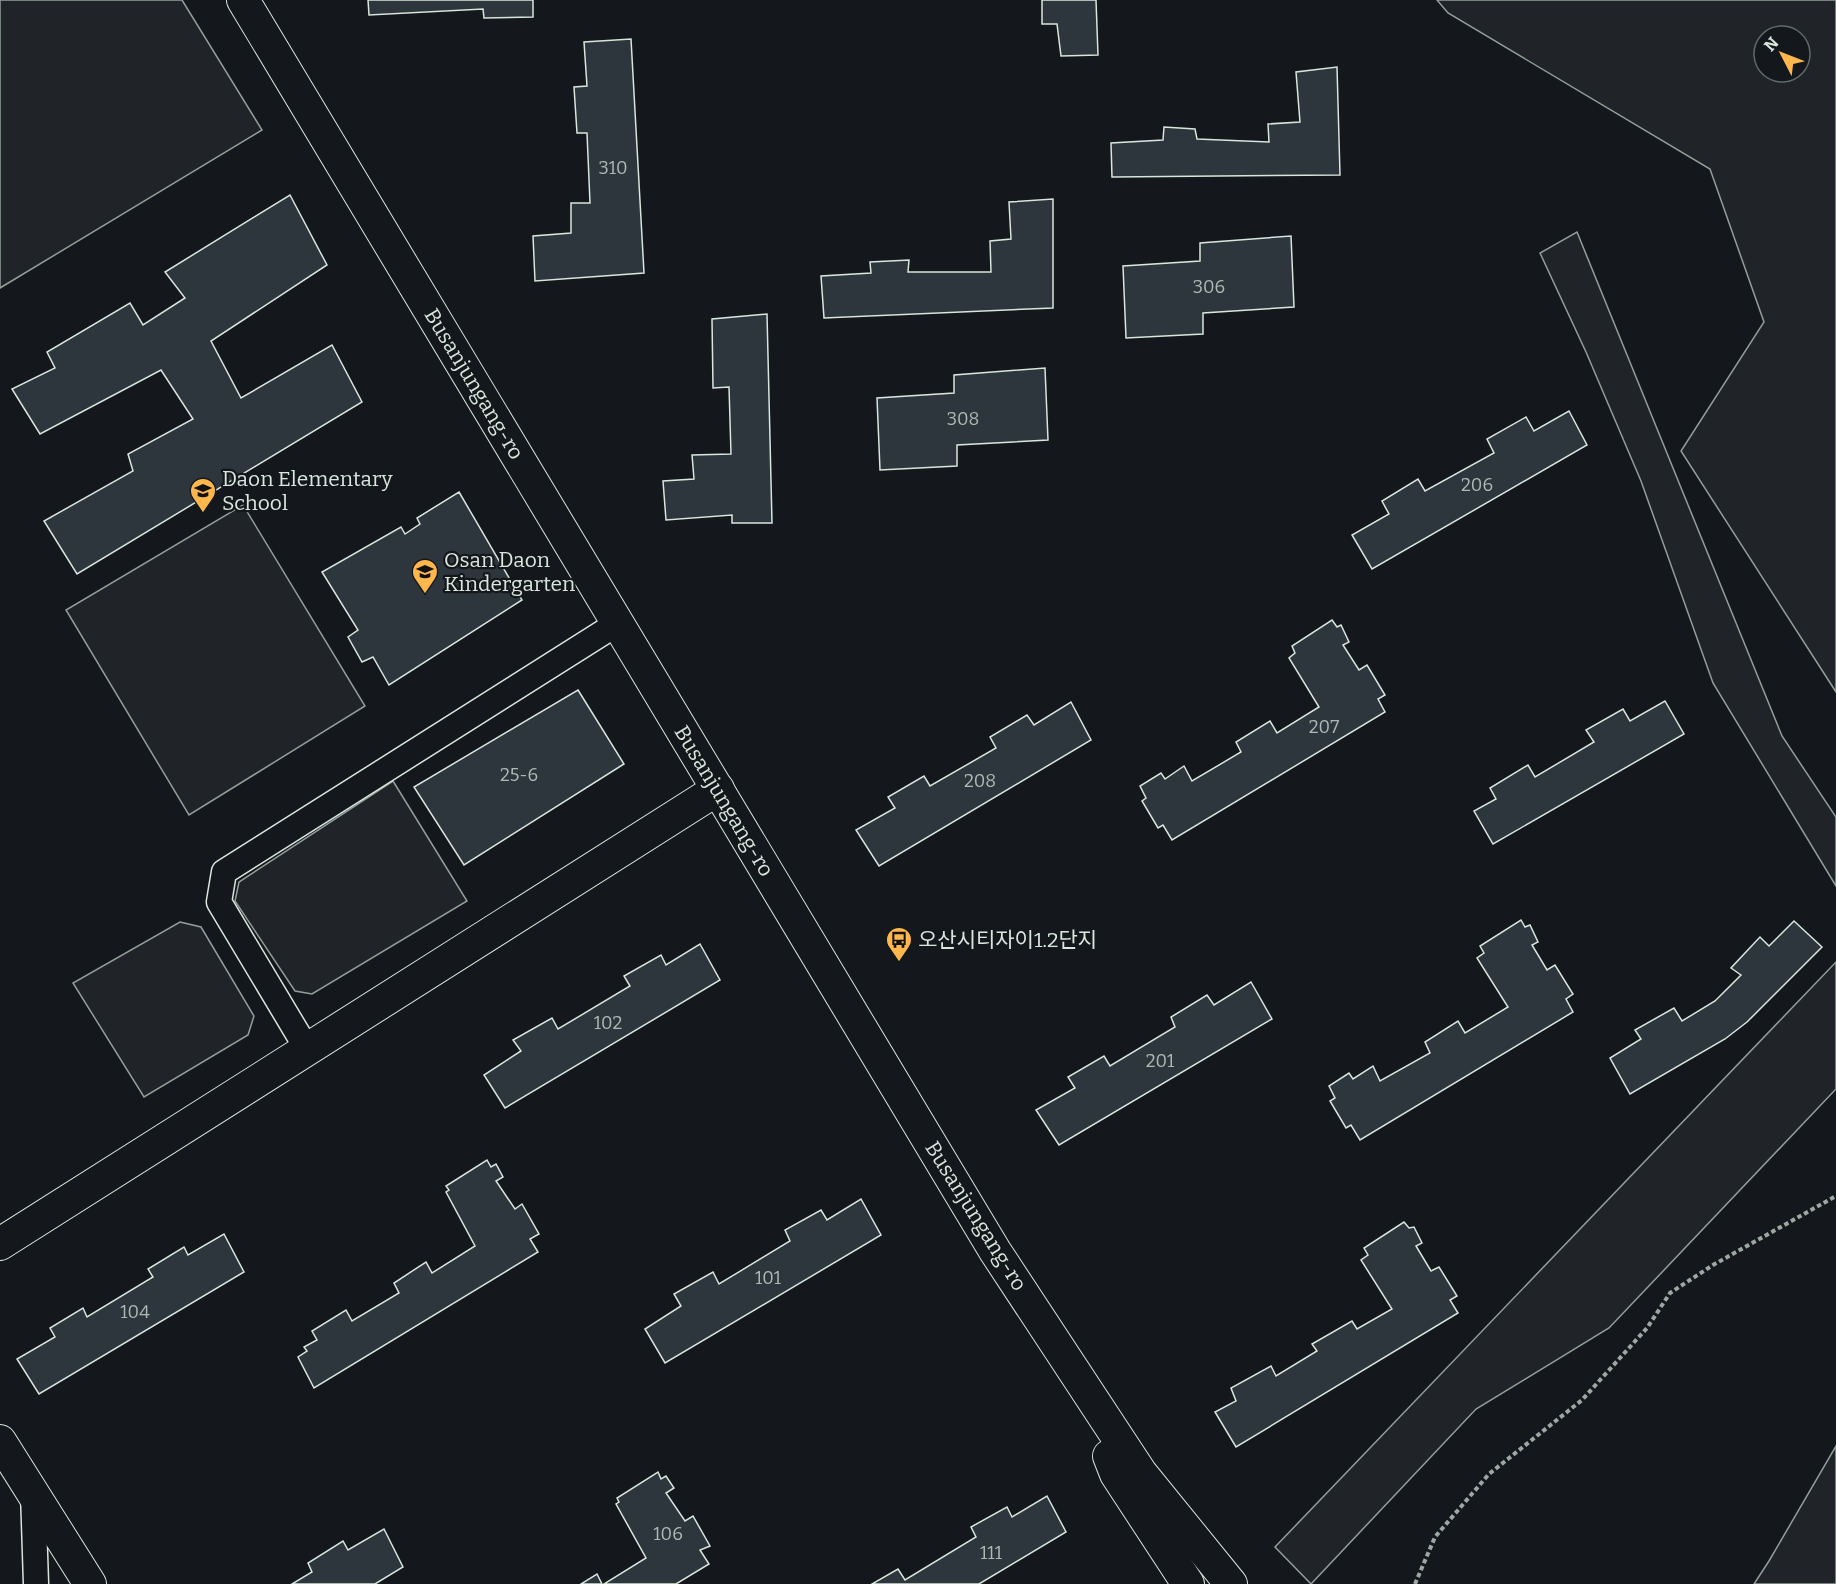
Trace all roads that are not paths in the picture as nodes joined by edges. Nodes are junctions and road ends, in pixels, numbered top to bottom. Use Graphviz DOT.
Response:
graph roads {
  1 [pos="243,0"];
  2 [pos="618,623"];
  3 [pos="718,789"];
  4 [pos="307,1049"];
  5 [pos="0,1244"];
  6 [pos="1078,1377"];
  7 [pos="0,1441"];
  8 [pos="33,1492"];
  9 [pos="36,1584"];
  10 [pos="90,1584"];
  11 [pos="1188,1584"];
  12 [pos="1231,1584"];
  1 -- 2 [label="street, Busanjungang-ro"];
  2 -- 3 [label="street, Busanjungang-ro"];
  2 -- 4 [label="street"];
  3 -- 4 [label="street"];
  3 -- 6 [label="street, Busanjungang-ro"];
  4 -- 5 [label="street"];
  6 -- 11 [label="street"];
  6 -- 12 [label="street, Busanjungang-ro"];
  7 -- 8 [label="street"];
  8 -- 9 [label="street"];
  8 -- 10 [label="street"];
}
